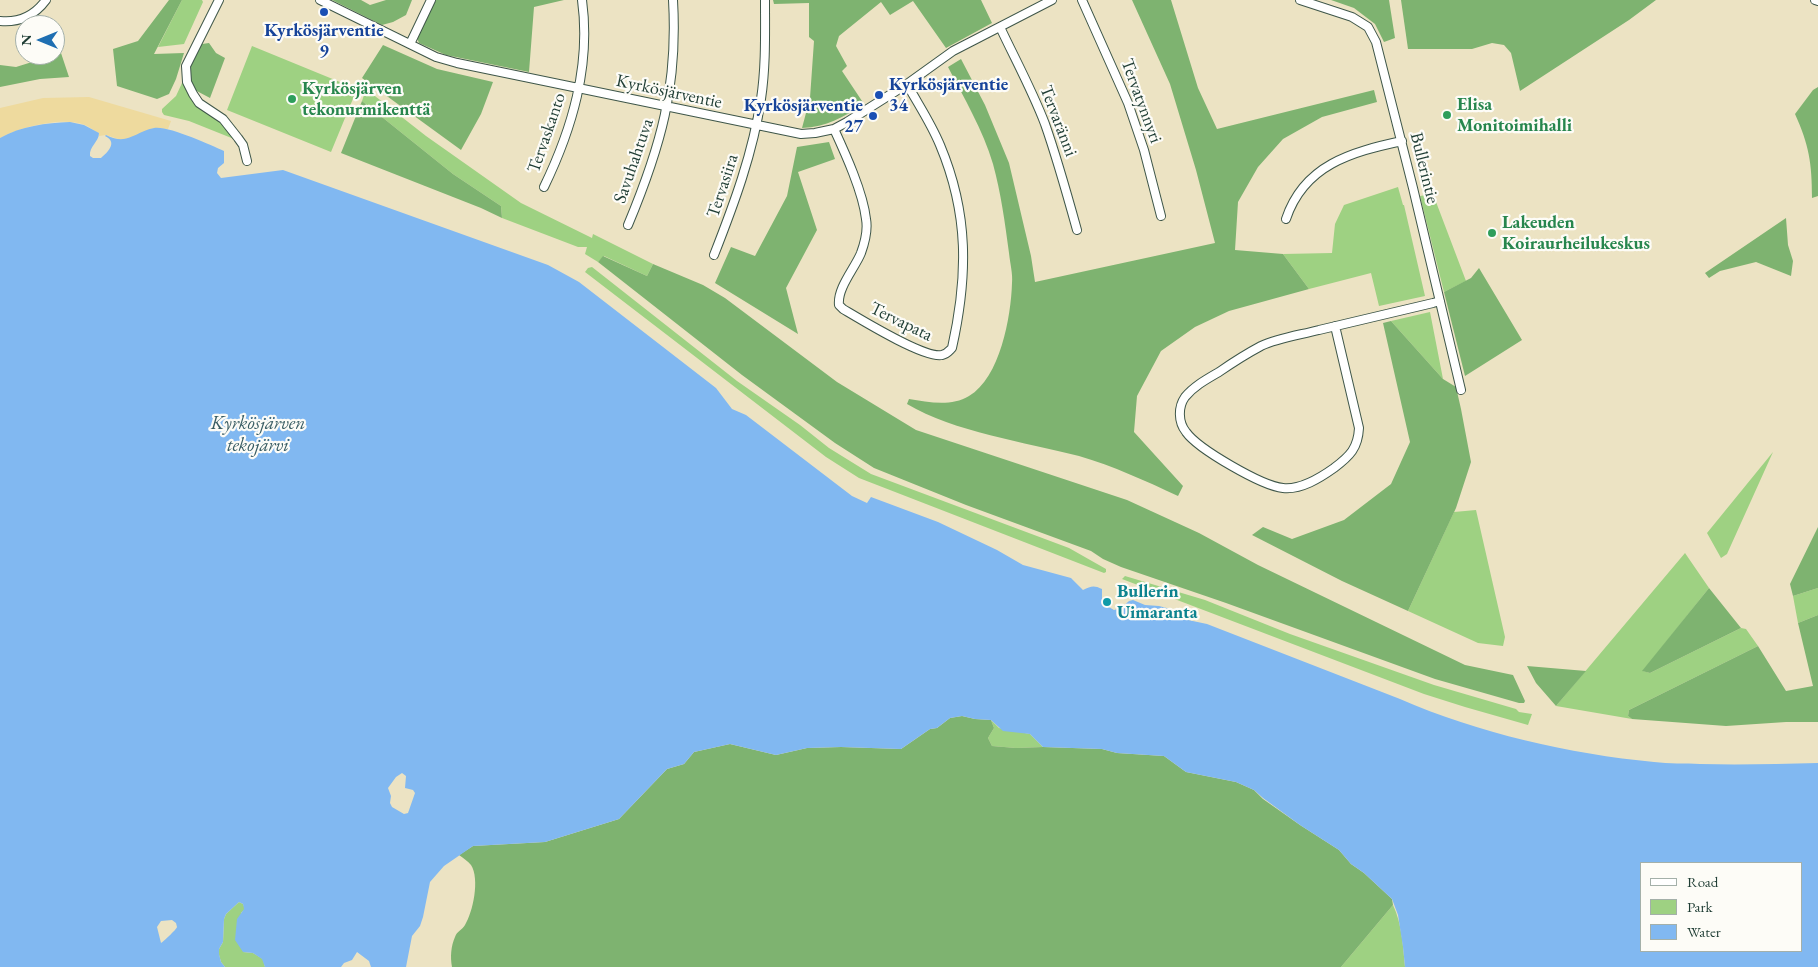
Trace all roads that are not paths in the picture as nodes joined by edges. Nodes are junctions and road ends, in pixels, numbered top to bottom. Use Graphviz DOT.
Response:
graph roads {
  1 [pos="46,0"];
  2 [pos="219,0"];
  3 [pos="320,0"];
  4 [pos="431,0"];
  5 [pos="582,0"];
  6 [pos="673,0"];
  7 [pos="765,0"];
  8 [pos="1052,0"];
  9 [pos="1082,0"];
  10 [pos="1300,0"];
  11 [pos="0,21"];
  12 [pos="1000,27"];
  13 [pos="410,44"];
  14 [pos="907,84"];
  15 [pos="579,88"];
  16 [pos="667,107"];
  17 [pos="756,125"];
  18 [pos="834,129"];
  19 [pos="1402,142"];
  20 [pos="247,161"];
  21 [pos="544,187"];
  22 [pos="1161,216"];
  23 [pos="1286,219"];
  24 [pos="628,225"];
  25 [pos="1077,230"];
  26 [pos="714,255"];
  27 [pos="1440,301"];
  28 [pos="1336,326"];
  29 [pos="1462,390"];
  1 -- 11 [label="street"];
  2 -- 20 [label="street"];
  3 -- 13 [label="street, Kyrkösjärventie"];
  4 -- 13 [label="street"];
  5 -- 15 [label="street, Tervaskanto"];
  6 -- 16 [label="street, Savuhahtuva"];
  7 -- 17 [label="street, Tervasiira"];
  8 -- 12 [label="street, Kyrkösjärventie"];
  9 -- 22 [label="street, Tervatynnyri"];
  10 -- 19 [label="street, Bullerintie"];
  12 -- 14 [label="street, Kyrkösjärventie"];
  12 -- 25 [label="street, Tervaränni"];
  13 -- 15 [label="street, Kyrkösjärventie"];
  14 -- 18 [label="street, Kyrkösjärventie"];
  14 -- 18 [label="street, Tervapata"];
  15 -- 16 [label="street, Kyrkösjärventie"];
  15 -- 21 [label="street, Tervaskanto"];
  16 -- 17 [label="street, Kyrkösjärventie"];
  16 -- 24 [label="street, Savuhahtuva"];
  17 -- 18 [label="street, Kyrkösjärventie"];
  17 -- 26 [label="street, Tervasiira"];
  19 -- 23 [label="street"];
  19 -- 27 [label="street, Bullerintie"];
  27 -- 28 [label="street"];
  27 -- 29 [label="street, Bullerintie"];
  28 -- 28 [label="street"];
}
